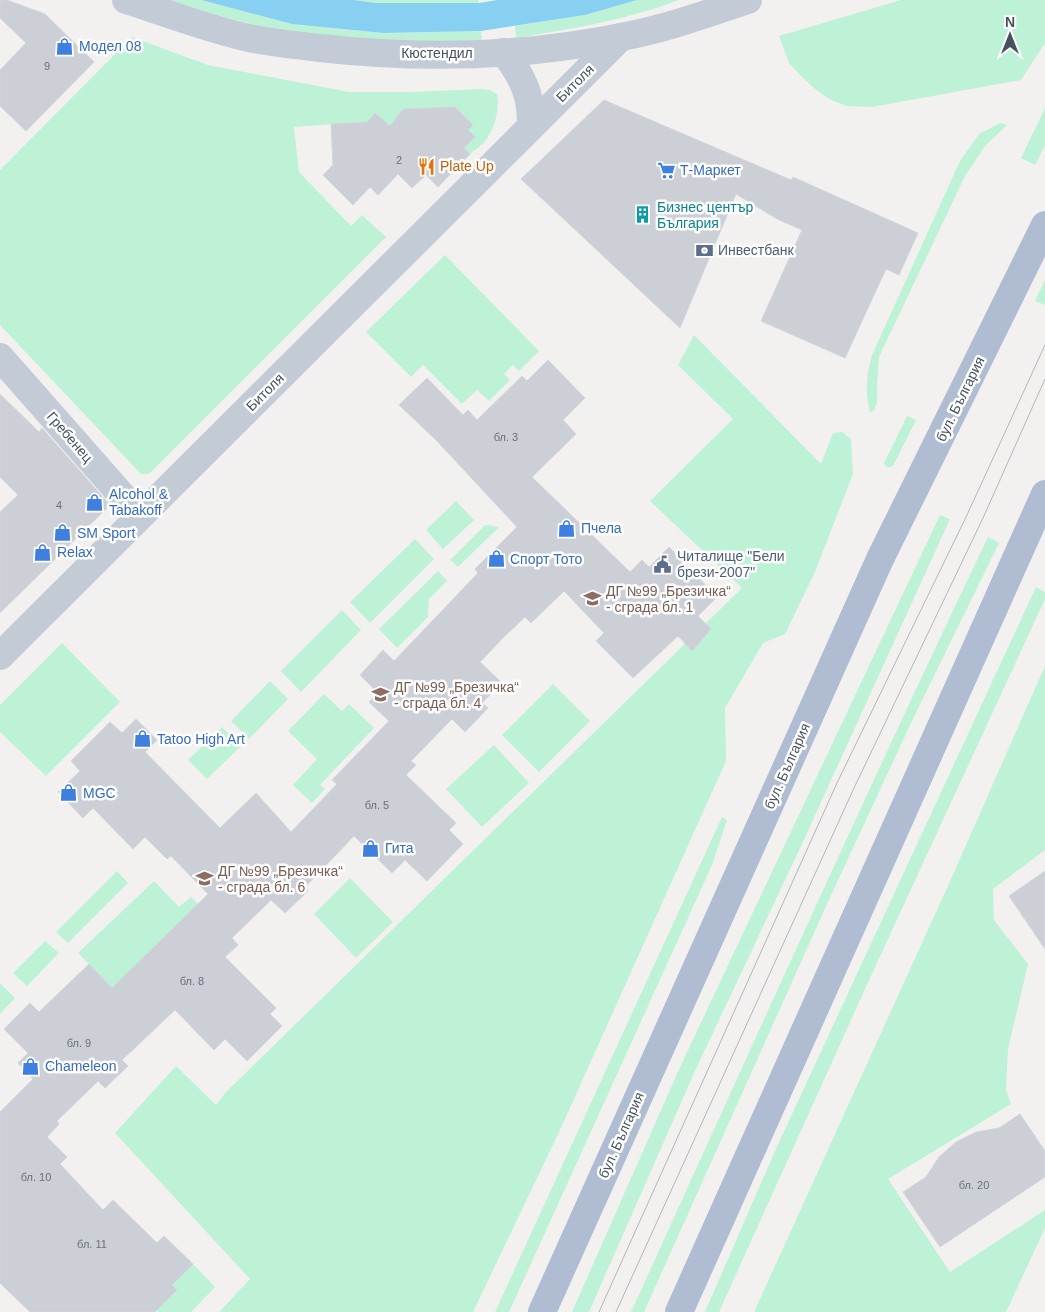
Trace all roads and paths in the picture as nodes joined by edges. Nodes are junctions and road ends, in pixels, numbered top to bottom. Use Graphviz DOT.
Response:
graph roads {
  1 [pos="126,0"];
  2 [pos="748,0"];
  3 [pos="621,38"];
  4 [pos="503,52"];
  5 [pos="530,128"];
  6 [pos="1045,225"];
  7 [pos="0,357"];
  8 [pos="1045,494"];
  9 [pos="140,516"];
  10 [pos="0,656"];
  11 [pos="542,1312"];
  12 [pos="679,1312"];
  1 -- 4 [label="street, Кюстендил"];
  2 -- 3 [label="street, Кюстендил"];
  3 -- 4 [label="street, Кюстендил"];
  3 -- 5 [label="street, Битоля"];
  4 -- 5 [label="street"];
  5 -- 9 [label="street, Битоля"];
  6 -- 11 [label="main road, бул. България"];
  7 -- 9 [label="street, Гребенец"];
  8 -- 12 [label="main road"];
  9 -- 10 [label="street, Битоля"];
}
